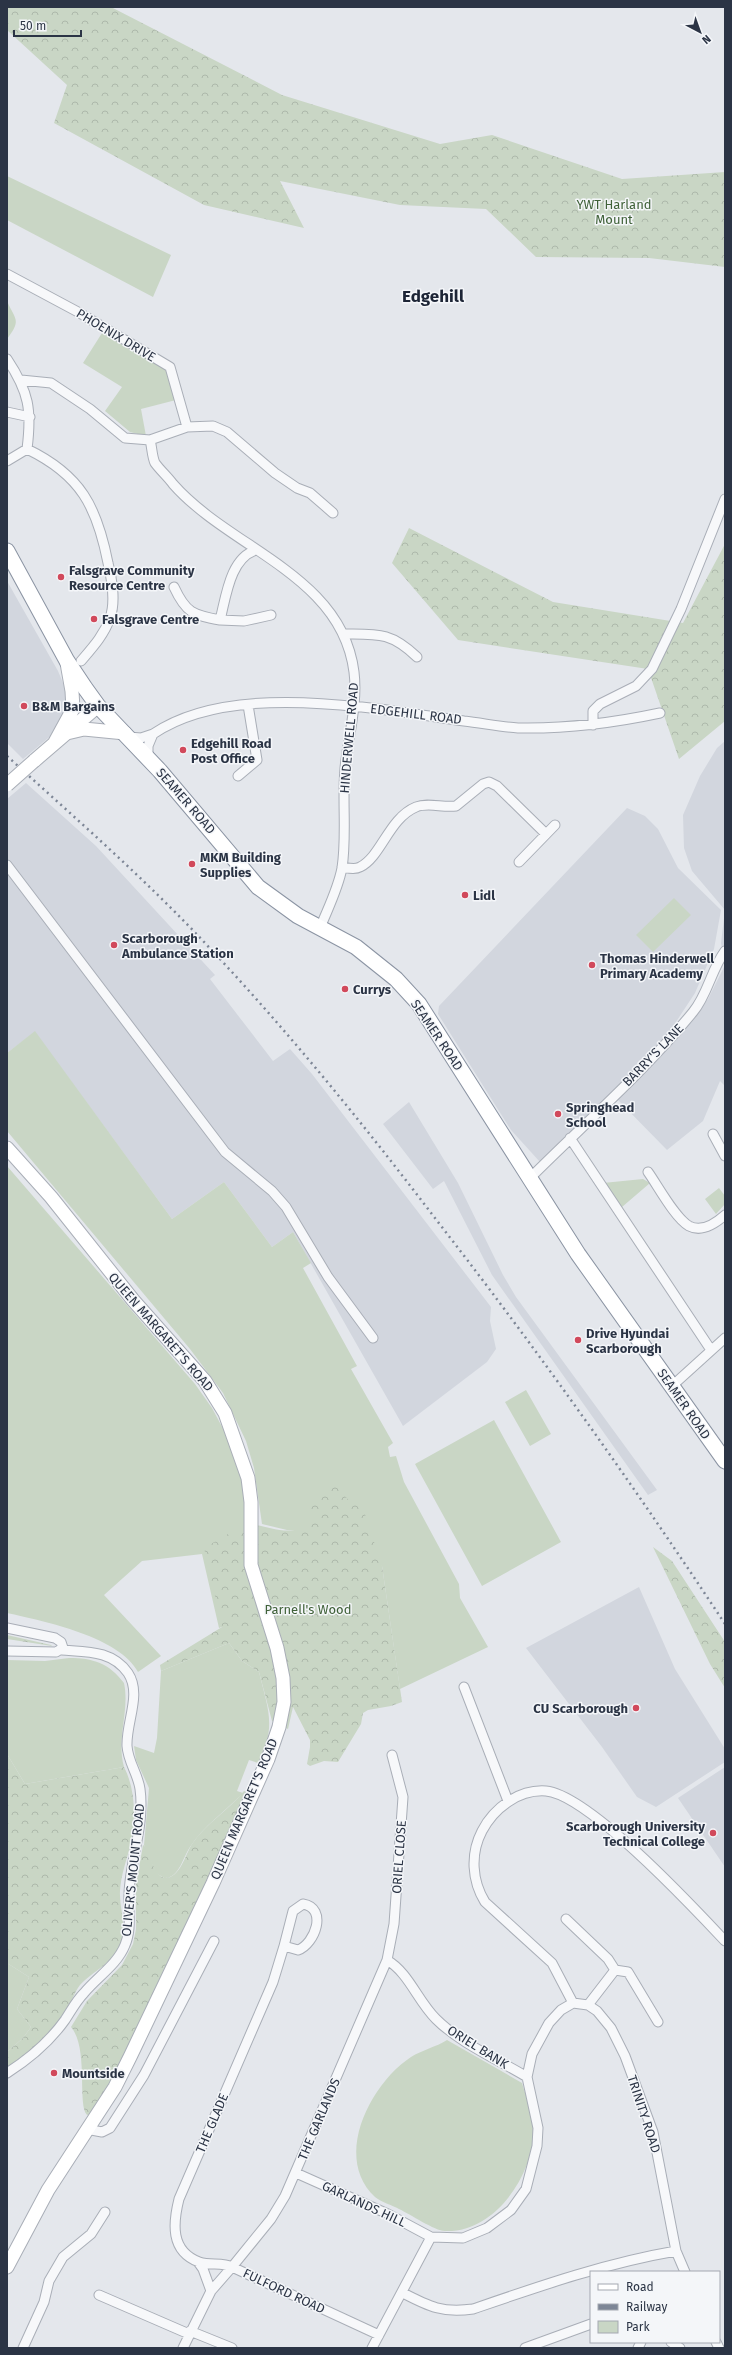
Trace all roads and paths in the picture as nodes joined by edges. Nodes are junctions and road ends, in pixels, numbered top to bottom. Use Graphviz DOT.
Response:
graph roads {
  1 [pos="7,274"];
  2 [pos="7,359"];
  3 [pos="21,380"];
  4 [pos="7,412"];
  5 [pos="30,417"];
  6 [pos="187,427"];
  7 [pos="150,440"];
  8 [pos="27,449"];
  9 [pos="7,461"];
  10 [pos="725,499"];
  11 [pos="333,513"];
  12 [pos="7,550"];
  13 [pos="256,550"];
  14 [pos="174,587"];
  15 [pos="271,615"];
  16 [pos="220,620"];
  17 [pos="344,634"];
  18 [pos="417,657"];
  19 [pos="66,660"];
  20 [pos="82,661"];
  21 [pos="248,705"];
  22 [pos="98,706"];
  23 [pos="353,706"];
  24 [pos="660,713"];
  25 [pos="593,725"];
  26 [pos="65,734"];
  27 [pos="153,734"];
  28 [pos="127,735"];
  29 [pos="55,742"];
  30 [pos="148,758"];
  31 [pos="238,776"];
  32 [pos="7,785"];
  33 [pos="555,825"];
  34 [pos="546,834"];
  35 [pos="519,862"];
  36 [pos="7,865"];
  37 [pos="342,867"];
  38 [pos="320,928"];
  39 [pos="725,951"];
  40 [pos="713,1134"];
  41 [pos="570,1138"];
  42 [pos="7,1148"];
  43 [pos="725,1156"];
  44 [pos="648,1172"];
  45 [pos="529,1179"];
  46 [pos="725,1215"];
  47 [pos="373,1338"];
  48 [pos="725,1338"];
  49 [pos="711,1350"];
  50 [pos="672,1386"];
  51 [pos="725,1461"];
  52 [pos="7,1628"];
  53 [pos="62,1650"];
  54 [pos="7,1651"];
  55 [pos="464,1687"];
  56 [pos="392,1755"];
  57 [pos="508,1801"];
  58 [pos="566,1919"];
  59 [pos="214,1940"];
  60 [pos="725,1941"];
  61 [pos="284,1946"];
  62 [pos="387,1960"];
  63 [pos="615,1970"];
  64 [pos="573,2003"];
  65 [pos="588,2005"];
  66 [pos="658,2022"];
  67 [pos="7,2073"];
  68 [pos="527,2076"];
  69 [pos="86,2130"];
  70 [pos="296,2173"];
  71 [pos="105,2212"];
  72 [pos="431,2237"];
  73 [pos="676,2251"];
  74 [pos="198,2262"];
  75 [pos="7,2267"];
  76 [pos="232,2267"];
  77 [pos="685,2271"];
  78 [pos="211,2291"];
  79 [pos="403,2293"];
  80 [pos="99,2295"];
  81 [pos="590,2324"];
  82 [pos="190,2333"];
  83 [pos="379,2335"];
  84 [pos="23,2348"];
  85 [pos="183,2348"];
  86 [pos="232,2348"];
  87 [pos="372,2348"];
  88 [pos="525,2348"];
  1 -- 6 [label="street, PHOENIX DRIVE"];
  2 -- 3 [label="street"];
  3 -- 5 [label="street"];
  3 -- 7 [label="street"];
  4 -- 5 [label="street"];
  5 -- 8 [label="street"];
  6 -- 7 [label="street"];
  6 -- 11 [label="street"];
  7 -- 13 [label="street, HINDERWELL ROAD"];
  8 -- 9 [label="street"];
  8 -- 20 [label="street"];
  10 -- 25 [label="street"];
  12 -- 19 [label="highway, SEAMER ROAD"];
  13 -- 16 [label="street"];
  13 -- 17 [label="street, HINDERWELL ROAD"];
  14 -- 16 [label="street"];
  15 -- 16 [label="street"];
  17 -- 18 [label="street"];
  17 -- 23 [label="street, HINDERWELL ROAD"];
  19 -- 22 [label="highway, SEAMER ROAD"];
  19 -- 29 [label="main road"];
  21 -- 23 [label="street, EDGEHILL ROAD"];
  21 -- 27 [label="street, EDGEHILL ROAD"];
  21 -- 31 [label="street"];
  22 -- 26 [label="main road"];
  22 -- 28 [label="highway, SEAMER ROAD"];
  23 -- 25 [label="street, EDGEHILL ROAD"];
  23 -- 37 [label="street, HINDERWELL ROAD"];
  24 -- 25 [label="street, EDGEHILL ROAD"];
  26 -- 28 [label="main road"];
  26 -- 29 [label="main road"];
  27 -- 28 [label="street, EDGEHILL ROAD"];
  27 -- 30 [label="street"];
  28 -- 30 [label="highway, SEAMER ROAD"];
  29 -- 32 [label="main road, bridge"];
  30 -- 38 [label="highway, SEAMER ROAD"];
  33 -- 34 [label="street"];
  34 -- 35 [label="street"];
  34 -- 37 [label="street"];
  36 -- 47 [label="street"];
  37 -- 38 [label="street, HINDERWELL ROAD"];
  38 -- 45 [label="highway, SEAMER ROAD"];
  39 -- 41 [label="street, BARRY'S LANE"];
  40 -- 43 [label="street"];
  41 -- 45 [label="street, BARRY'S LANE"];
  41 -- 49 [label="street"];
  42 -- 69 [label="main road, QUEEN MARGARET'S ROAD"];
  44 -- 46 [label="street"];
  45 -- 50 [label="highway, SEAMER ROAD"];
  48 -- 49 [label="street"];
  49 -- 50 [label="street"];
  50 -- 51 [label="highway, SEAMER ROAD"];
  52 -- 53 [label="street"];
  53 -- 54 [label="street, OLIVER'S MOUNT ROAD"];
  53 -- 67 [label="street, OLIVER'S MOUNT ROAD"];
  55 -- 57 [label="street"];
  56 -- 62 [label="street, ORIEL CLOSE"];
  57 -- 60 [label="street"];
  57 -- 64 [label="street"];
  58 -- 63 [label="street"];
  59 -- 69 [label="street"];
  61 -- 61 [label="street, THE GLADE"];
  61 -- 74 [label="street, THE GLADE"];
  62 -- 68 [label="street, ORIEL BANK"];
  62 -- 70 [label="street, THE GARLANDS"];
  63 -- 65 [label="street"];
  63 -- 66 [label="street"];
  64 -- 65 [label="street"];
  64 -- 68 [label="street"];
  65 -- 73 [label="street, TRINITY ROAD"];
  68 -- 72 [label="street"];
  69 -- 75 [label="main road, QUEEN MARGARET'S ROAD"];
  70 -- 72 [label="street, GARLANDS HILL"];
  70 -- 76 [label="street, THE GARLANDS"];
  71 -- 84 [label="street"];
  72 -- 79 [label="street"];
  73 -- 77 [label="street, TRINITY ROAD"];
  73 -- 79 [label="street"];
  74 -- 76 [label="street"];
  74 -- 78 [label="street"];
  76 -- 78 [label="street, FULFORD ROAD"];
  76 -- 83 [label="street, FULFORD ROAD"];
  78 -- 82 [label="street, FULFORD ROAD"];
  79 -- 83 [label="street"];
  80 -- 82 [label="street"];
  81 -- 88 [label="street"];
  82 -- 85 [label="street, FULFORD ROAD"];
  82 -- 86 [label="street"];
  83 -- 87 [label="street"];
}
